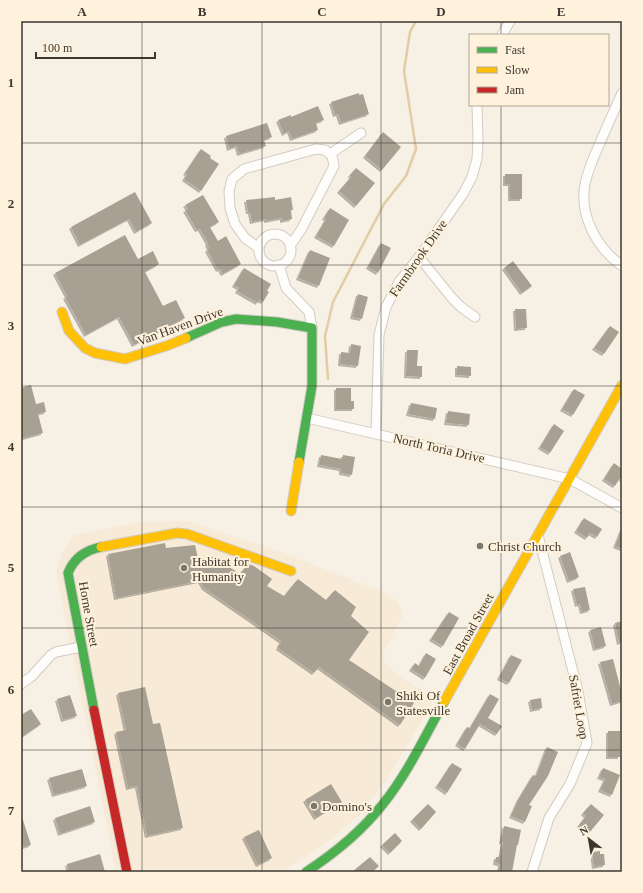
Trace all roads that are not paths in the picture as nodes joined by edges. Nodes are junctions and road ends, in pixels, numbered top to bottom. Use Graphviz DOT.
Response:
graph roads {
  1 [pos="510,21"];
  2 [pos="503,34"];
  3 [pos="622,92"];
  4 [pos="477,109"];
  5 [pos="361,133"];
  6 [pos="330,154"];
  7 [pos="290,246"];
  8 [pos="259,248"];
  9 [pos="419,257"];
  10 [pos="279,265"];
  11 [pos="622,266"];
  12 [pos="62,312"];
  13 [pos="475,317"];
  14 [pos="312,328"];
  15 [pos="622,385"];
  16 [pos="307,418"];
  17 [pos="376,434"];
  18 [pos="570,479"];
  19 [pos="622,508"];
  20 [pos="291,511"];
  21 [pos="538,535"];
  22 [pos="291,571"];
  23 [pos="81,647"];
  24 [pos="21,684"];
  25 [pos="127,872"];
  26 [pos="306,872"];
  27 [pos="532,872"];
  1 -- 2 [label="street"];
  3 -- 11 [label="street"];
  4 -- 9 [label="street, Farmbrook Drive"];
  5 -- 6 [label="street"];
  6 -- 7 [label="street"];
  6 -- 8 [label="street"];
  7 -- 8 [label="street"];
  7 -- 10 [label="street"];
  8 -- 10 [label="street"];
  9 -- 13 [label="street"];
  9 -- 17 [label="street, Farmbrook Drive"];
  10 -- 14 [label="street"];
  12 -- 14 [label="street, Van Haven Drive"];
  14 -- 16 [label="street"];
  15 -- 18 [label="street, East Broad Street"];
  16 -- 17 [label="street, North Toria Drive"];
  16 -- 20 [label="street"];
  17 -- 18 [label="street, North Toria Drive"];
  18 -- 19 [label="street, North Toria Drive"];
  18 -- 21 [label="street, East Broad Street"];
  21 -- 26 [label="street, East Broad Street"];
  21 -- 27 [label="street, Safriet Loop"];
  22 -- 23 [label="street, Horne Street"];
  23 -- 24 [label="street"];
  23 -- 25 [label="street, Horne Street"];
}
